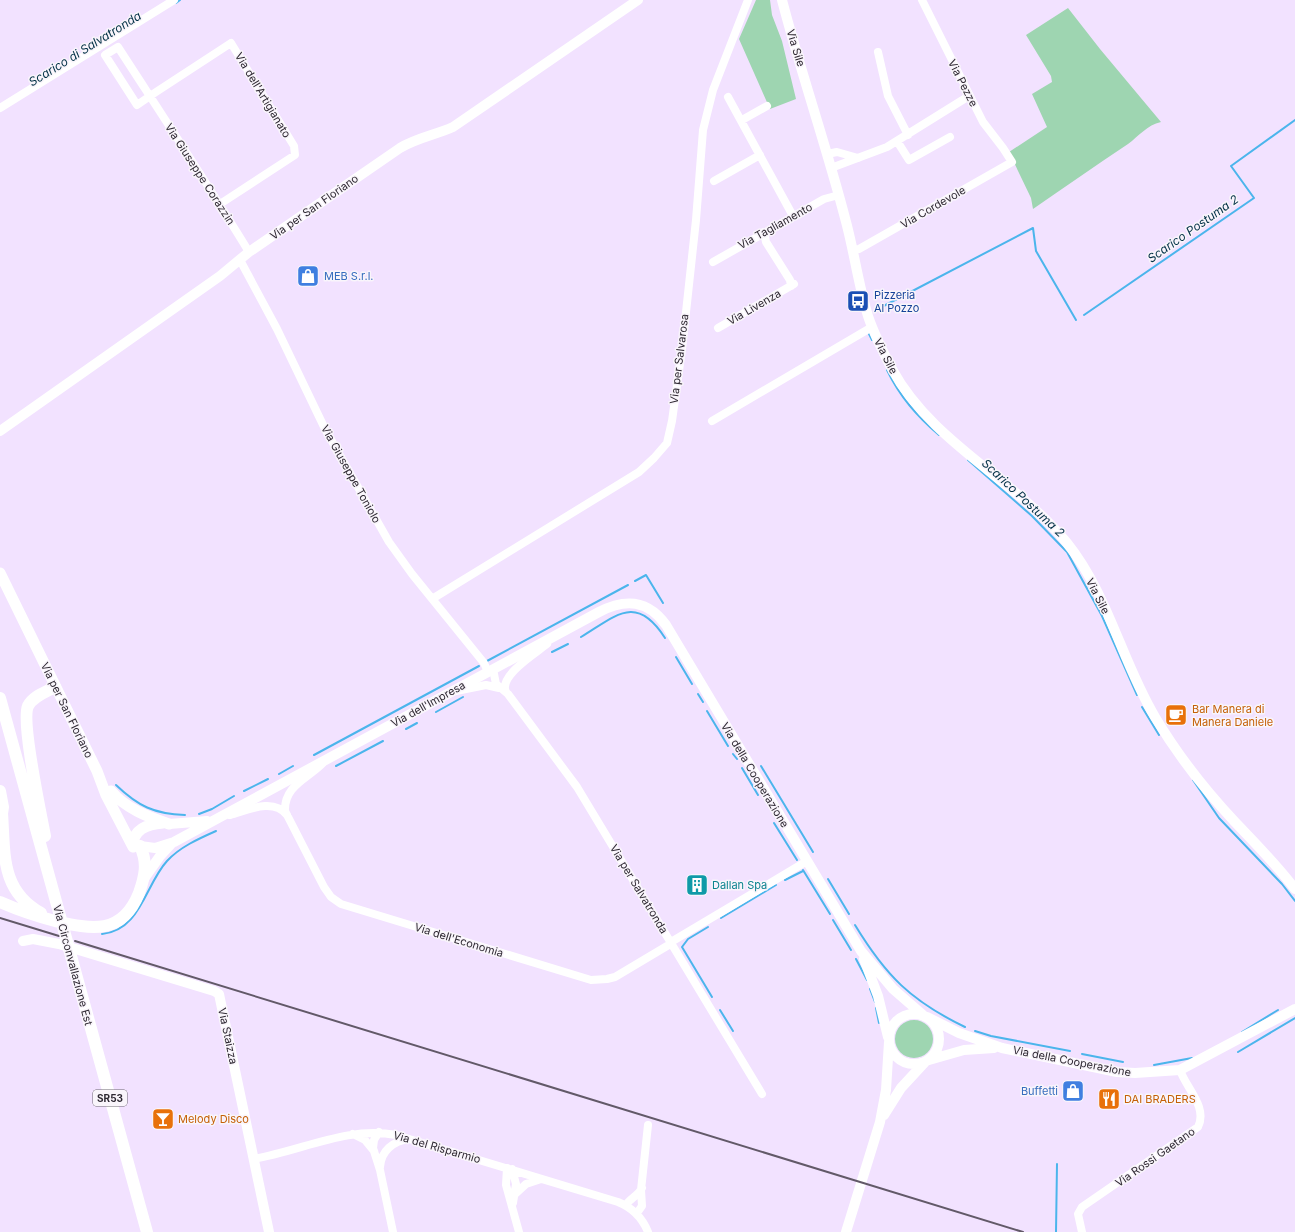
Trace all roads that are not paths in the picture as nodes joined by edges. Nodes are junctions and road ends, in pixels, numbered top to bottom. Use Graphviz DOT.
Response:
graph roads {
  1 [pos="174,0"];
  2 [pos="638,0"];
  3 [pos="748,0"];
  4 [pos="782,0"];
  5 [pos="922,0"];
  6 [pos="878,52"];
  7 [pos="150,96"];
  8 [pos="969,96"];
  9 [pos="728,97"];
  10 [pos="767,106"];
  11 [pos="0,108"];
  12 [pos="742,120"];
  13 [pos="908,134"];
  14 [pos="950,137"];
  15 [pos="897,141"];
  16 [pos="827,154"];
  17 [pos="760,155"];
  18 [pos="858,158"];
  19 [pos="1012,162"];
  20 [pos="831,168"];
  21 [pos="714,181"];
  22 [pos="839,195"];
  23 [pos="220,204"];
  24 [pos="793,216"];
  25 [pos="764,232"];
  26 [pos="853,250"];
  27 [pos="249,252"];
  28 [pos="240,260"];
  29 [pos="713,262"];
  30 [pos="872,327"];
  31 [pos="718,328"];
  32 [pos="712,421"];
  33 [pos="0,432"];
  34 [pos="0,574"];
  35 [pos="432,599"];
  36 [pos="647,608"];
  37 [pos="553,637"];
  38 [pos="490,670"];
  39 [pos="55,687"];
  40 [pos="503,689"];
  41 [pos="450,692"];
  42 [pos="0,699"];
  43 [pos="327,759"];
  44 [pos="97,772"];
  45 [pos="0,791"];
  46 [pos="108,791"];
  47 [pos="2,813"];
  48 [pos="287,815"];
  49 [pos="213,819"];
  50 [pos="170,824"];
  51 [pos="0,825"];
  52 [pos="136,842"];
  53 [pos="174,842"];
  54 [pos="807,861"];
  55 [pos="142,882"];
  56 [pos="1295,889"];
  57 [pos="0,902"];
  58 [pos="56,903"];
  59 [pos="56,921"];
  60 [pos="23,941"];
  61 [pos="672,943"];
  62 [pos="858,947"];
  63 [pos="1295,1009"];
  64 [pos="925,1016"];
  65 [pos="889,1041"];
  66 [pos="1002,1048"];
  67 [pos="926,1061"];
  68 [pos="1180,1070"];
  69 [pos="762,1094"];
  70 [pos="880,1122"];
  71 [pos="648,1125"];
  72 [pos="379,1132"];
  73 [pos="350,1134"];
  74 [pos="412,1139"];
  75 [pos="374,1151"];
  76 [pos="385,1151"];
  77 [pos="254,1159"];
  78 [pos="509,1169"];
  79 [pos="380,1170"];
  80 [pos="546,1180"];
  81 [pos="642,1187"];
  82 [pos="514,1195"];
  83 [pos="626,1205"];
  84 [pos="513,1206"];
  85 [pos="637,1214"];
  86 [pos="147,1232"];
  87 [pos="269,1232"];
  88 [pos="393,1232"];
  89 [pos="519,1232"];
  90 [pos="648,1232"];
  91 [pos="846,1232"];
  92 [pos="1082,1232"];
  1 -- 11 [label="street"];
  2 -- 27 [label="street, Via per San Floriano"];
  3 -- 35 [label="street, Via per Salvarosa"];
  4 -- 16 [label="street, Via Sile"];
  5 -- 8 [label="street, Via Pezze"];
  6 -- 13 [label="street"];
  7 -- 7 [label="street, Via Giuseppe Corazzin"];
  7 -- 23 [label="street, Via Giuseppe Corazzin"];
  7 -- 23 [label="street, Via dell'Artigianato"];
  8 -- 13 [label="street"];
  8 -- 19 [label="street, Via Pezze"];
  9 -- 12 [label="street"];
  10 -- 12 [label="street"];
  12 -- 17 [label="street"];
  13 -- 15 [label="street"];
  14 -- 15 [label="street"];
  15 -- 18 [label="street"];
  16 -- 18 [label="street"];
  16 -- 20 [label="street, Via Sile"];
  17 -- 21 [label="street"];
  17 -- 24 [label="street"];
  18 -- 20 [label="street"];
  19 -- 26 [label="street, Via Cordevole"];
  20 -- 22 [label="street, Via Sile"];
  22 -- 24 [label="street, Via Tagliamento"];
  22 -- 26 [label="street, Via Sile"];
  23 -- 27 [label="street, Via Giuseppe Corazzin"];
  24 -- 25 [label="street, Via Tagliamento"];
  25 -- 29 [label="street, Via Tagliamento"];
  25 -- 31 [label="street, Via Livenza"];
  26 -- 30 [label="street, Via Sile"];
  27 -- 28 [label="street, Via per San Floriano"];
  28 -- 33 [label="street, Via per San Floriano"];
  28 -- 35 [label="street, Via Giuseppe Toniolo"];
  30 -- 32 [label="street, Via Sile"];
  30 -- 56 [label="street, Via Sile"];
  34 -- 39 [label="main road, Via per San Floriano"];
  35 -- 38 [label="street, Via Giuseppe Toniolo"];
  36 -- 37 [label="street, Via dell'Impresa"];
  36 -- 54 [label="street, Via della Cooperazione"];
  37 -- 38 [label="street, Via dell'Impresa"];
  37 -- 40 [label="street"];
  38 -- 40 [label="street, Via per Salvatronda"];
  38 -- 41 [label="street, Via dell'Impresa"];
  39 -- 44 [label="main road, Via per San Floriano"];
  39 -- 58 [label="main road"];
  40 -- 41 [label="street"];
  40 -- 61 [label="street, Via per Salvatronda"];
  41 -- 43 [label="street, Via dell'Impresa"];
  42 -- 58 [label="main road, Via Circonvallazione Est / SR53"];
  43 -- 48 [label="street"];
  43 -- 49 [label="street, Via dell'Impresa"];
  44 -- 46 [label="main road, Via per San Floriano"];
  44 -- 46 [label="main road"];
  45 -- 47 [label="main road"];
  46 -- 50 [label="main road"];
  46 -- 52 [label="main road, Via per San Floriano"];
  47 -- 51 [label="main road"];
  47 -- 59 [label="main road"];
  48 -- 49 [label="street"];
  48 -- 61 [label="street, Via dell'Economia"];
  49 -- 50 [label="street, Via dell'Impresa"];
  49 -- 53 [label="street, Via dell'Impresa"];
  50 -- 52 [label="main road"];
  52 -- 53 [label="street, Via dell'Impresa"];
  52 -- 55 [label="main road"];
  53 -- 55 [label="street, Via dell'Impresa"];
  54 -- 61 [label="street, Via dell'Economia"];
  54 -- 62 [label="street, Via della Cooperazione"];
  55 -- 59 [label="main road"];
  57 -- 59 [label="main road"];
  58 -- 86 [label="main road, Via Circonvallazione Est / SR53"];
  60 -- 77 [label="street, Via Staizza"];
  61 -- 69 [label="street, Via per Salvatronda"];
  62 -- 64 [label="street, Via della Cooperazione"];
  62 -- 65 [label="street, Via della Cooperazione"];
  63 -- 68 [label="street, Via della Cooperazione"];
  64 -- 65 [label="street"];
  64 -- 66 [label="street, Via della Cooperazione"];
  64 -- 67 [label="street"];
  65 -- 67 [label="street"];
  65 -- 70 [label="street"];
  66 -- 67 [label="street, Via della Cooperazione"];
  66 -- 68 [label="street, Via della Cooperazione"];
  67 -- 70 [label="street"];
  68 -- 92 [label="street, Via Rossi Gaetano"];
  70 -- 91 [label="street"];
  71 -- 81 [label="street"];
  72 -- 73 [label="street, Via del Risparmio"];
  72 -- 74 [label="street, Via del Risparmio"];
  72 -- 75 [label="street"];
  72 -- 76 [label="street"];
  73 -- 75 [label="street"];
  73 -- 77 [label="street, Via del Risparmio"];
  74 -- 76 [label="street"];
  74 -- 78 [label="street, Via del Risparmio"];
  75 -- 79 [label="street"];
  76 -- 79 [label="street"];
  77 -- 87 [label="street, Via Staizza"];
  78 -- 80 [label="street, Via del Risparmio"];
  78 -- 82 [label="street"];
  78 -- 84 [label="street"];
  79 -- 88 [label="street"];
  80 -- 82 [label="street"];
  80 -- 83 [label="street, Via del Risparmio"];
  81 -- 83 [label="street"];
  81 -- 85 [label="street"];
  82 -- 84 [label="street"];
  83 -- 85 [label="street"];
  84 -- 89 [label="street"];
  85 -- 90 [label="street"];
}
